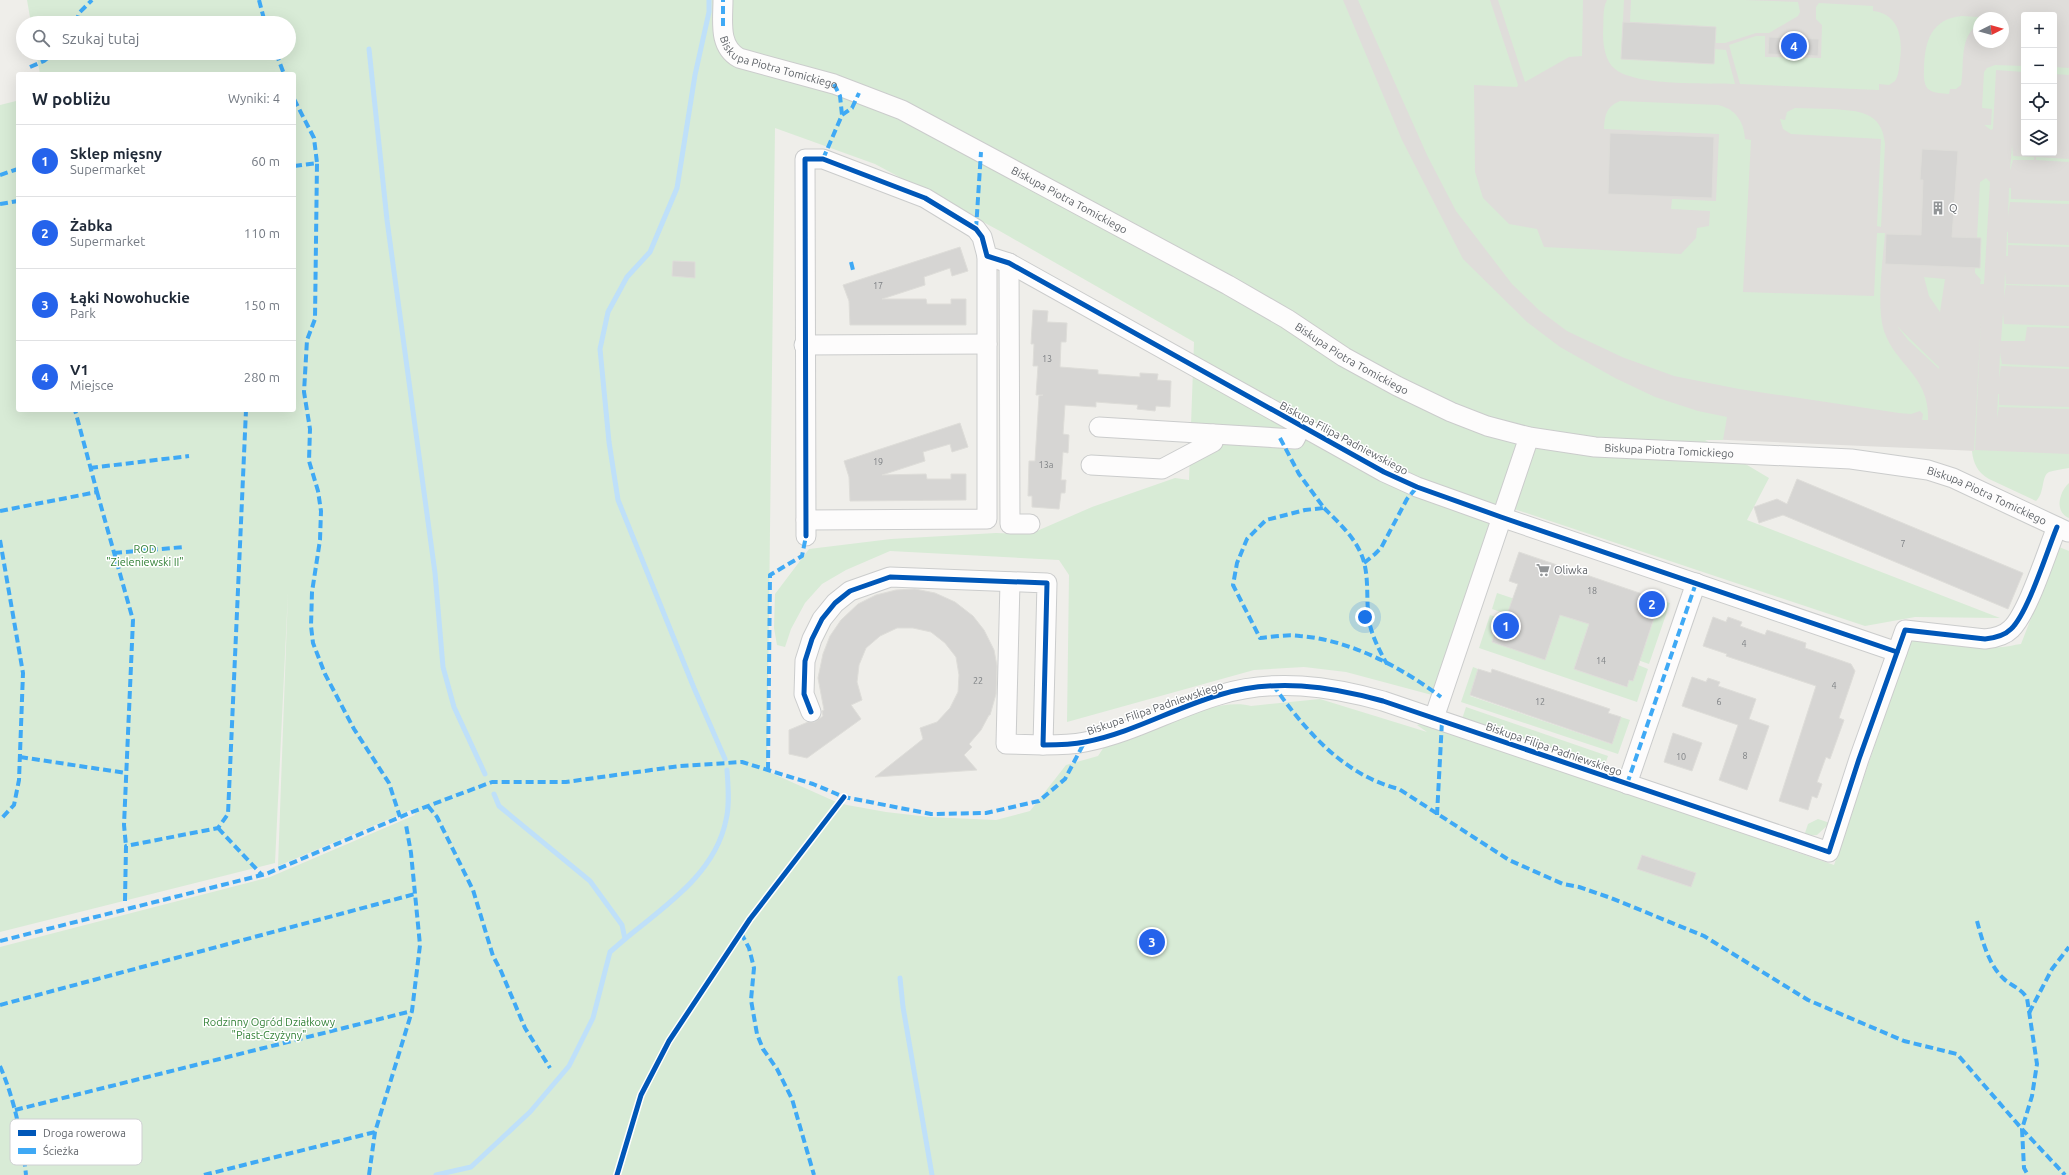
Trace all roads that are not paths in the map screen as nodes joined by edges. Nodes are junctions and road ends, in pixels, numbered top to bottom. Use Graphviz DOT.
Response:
graph roads {
  1 [pos="723,0"];
  2 [pos="988,256"];
  3 [pos="1009,263"];
  4 [pos="987,344"];
  5 [pos="804,345"];
  6 [pos="1099,427"];
  7 [pos="1301,427"];
  8 [pos="1213,434"];
  9 [pos="1529,437"];
  10 [pos="1091,465"];
  11 [pos="1501,517"];
  12 [pos="1030,524"];
  13 [pos="2063,530"];
  14 [pos="1010,582"];
  15 [pos="1696,584"];
  16 [pos="1896,652"];
  17 [pos="811,712"];
  18 [pos="1434,718"];
  19 [pos="1043,745"];
  20 [pos="1627,784"];
  1 -- 9 [label="street, Biskupa Piotra Tomickiego"];
  2 -- 3 [label="street, Biskupa Filipa Padniewskiego"];
  2 -- 4 [label="street"];
  2 -- 5 [label="street"];
  3 -- 7 [label="street, Biskupa Filipa Padniewskiego"];
  3 -- 12 [label="street"];
  4 -- 5 [label="street"];
  4 -- 5 [label="street"];
  6 -- 8 [label="street"];
  7 -- 8 [label="street"];
  7 -- 11 [label="street, Biskupa Filipa Padniewskiego"];
  8 -- 10 [label="street"];
  9 -- 11 [label="street"];
  9 -- 13 [label="street, Biskupa Piotra Tomickiego"];
  11 -- 15 [label="street, Biskupa Filipa Padniewskiego"];
  11 -- 18 [label="street"];
  13 -- 16 [label="street, Biskupa Filipa Padniewskiego"];
  14 -- 17 [label="street"];
  14 -- 19 [label="street"];
  14 -- 19 [label="street, Biskupa Filipa Padniewskiego"];
  15 -- 16 [label="street, Biskupa Filipa Padniewskiego"];
  15 -- 20 [label="street"];
  16 -- 20 [label="street, Biskupa Filipa Padniewskiego"];
  18 -- 19 [label="street, Biskupa Filipa Padniewskiego"];
  18 -- 20 [label="street, Biskupa Filipa Padniewskiego"];
}
